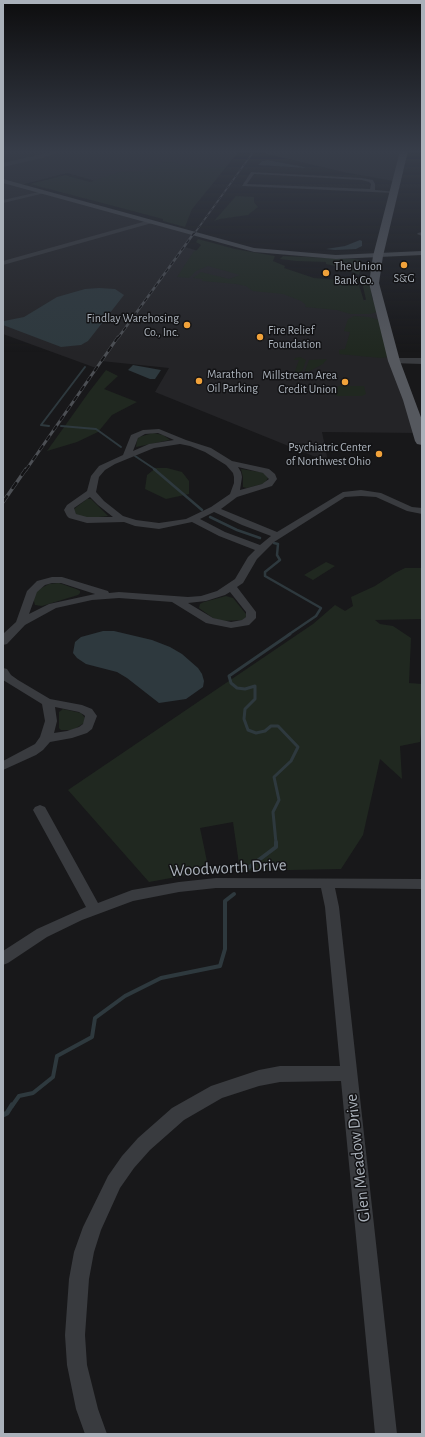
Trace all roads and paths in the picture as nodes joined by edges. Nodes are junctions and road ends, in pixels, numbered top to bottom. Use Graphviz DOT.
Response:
graph roads {
  1 [pos="136,218"];
  2 [pos="387,218"];
  3 [pos="150,222"];
  4 [pos="422,253"];
  5 [pos="378,256"];
  6 [pos="3,263"];
  7 [pos="394,361"];
  8 [pos="422,361"];
  9 [pos="422,440"];
  10 [pos="184,443"];
  11 [pos="127,455"];
  12 [pos="229,462"];
  13 [pos="91,492"];
  14 [pos="234,495"];
  15 [pos="334,503"];
  16 [pos="214,509"];
  17 [pos="422,511"];
  18 [pos="422,517"];
  19 [pos="193,519"];
  20 [pos="125,520"];
  21 [pos="277,535"];
  22 [pos="261,549"];
  23 [pos="232,588"];
  24 [pos="109,595"];
  25 [pos="176,600"];
  26 [pos="21,623"];
  27 [pos="3,642"];
  28 [pos="3,672"];
  29 [pos="47,702"];
  30 [pos="46,738"];
  31 [pos="3,766"];
  32 [pos="40,810"];
  33 [pos="327,883"];
  34 [pos="422,884"];
  35 [pos="94,909"];
  36 [pos="3,959"];
  37 [pos="349,1073"];
  38 [pos="96,1434"];
  39 [pos="386,1434"];
  1 -- 3 [label="main road"];
  2 -- 5 [label="main road"];
  3 -- 5 [label="main road"];
  3 -- 6 [label="street"];
  4 -- 5 [label="main road"];
  5 -- 7 [label="main road"];
  7 -- 8 [label="street"];
  7 -- 9 [label="main road"];
  10 -- 11 [label="street"];
  10 -- 11 [label="street"];
  10 -- 12 [label="street"];
  11 -- 13 [label="street"];
  12 -- 14 [label="street"];
  12 -- 14 [label="street"];
  13 -- 20 [label="street"];
  13 -- 20 [label="street"];
  14 -- 16 [label="street"];
  15 -- 17 [label="street"];
  15 -- 18 [label="street"];
  15 -- 21 [label="street"];
  16 -- 19 [label="street"];
  16 -- 21 [label="street"];
  19 -- 20 [label="street"];
  19 -- 22 [label="street"];
  21 -- 22 [label="street"];
  22 -- 23 [label="street"];
  23 -- 25 [label="street"];
  23 -- 25 [label="street"];
  24 -- 25 [label="street"];
  24 -- 26 [label="street"];
  24 -- 26 [label="street"];
  26 -- 27 [label="street"];
  28 -- 29 [label="street"];
  29 -- 30 [label="street"];
  29 -- 30 [label="street"];
  30 -- 31 [label="street"];
  32 -- 35 [label="street"];
  33 -- 34 [label="street, Woodworth Drive"];
  33 -- 35 [label="street, Woodworth Drive"];
  33 -- 37 [label="street, Glen Meadow Drive"];
  35 -- 36 [label="street, Woodworth Drive"];
  37 -- 38 [label="street"];
  37 -- 39 [label="street, Glen Meadow Drive"];
}
